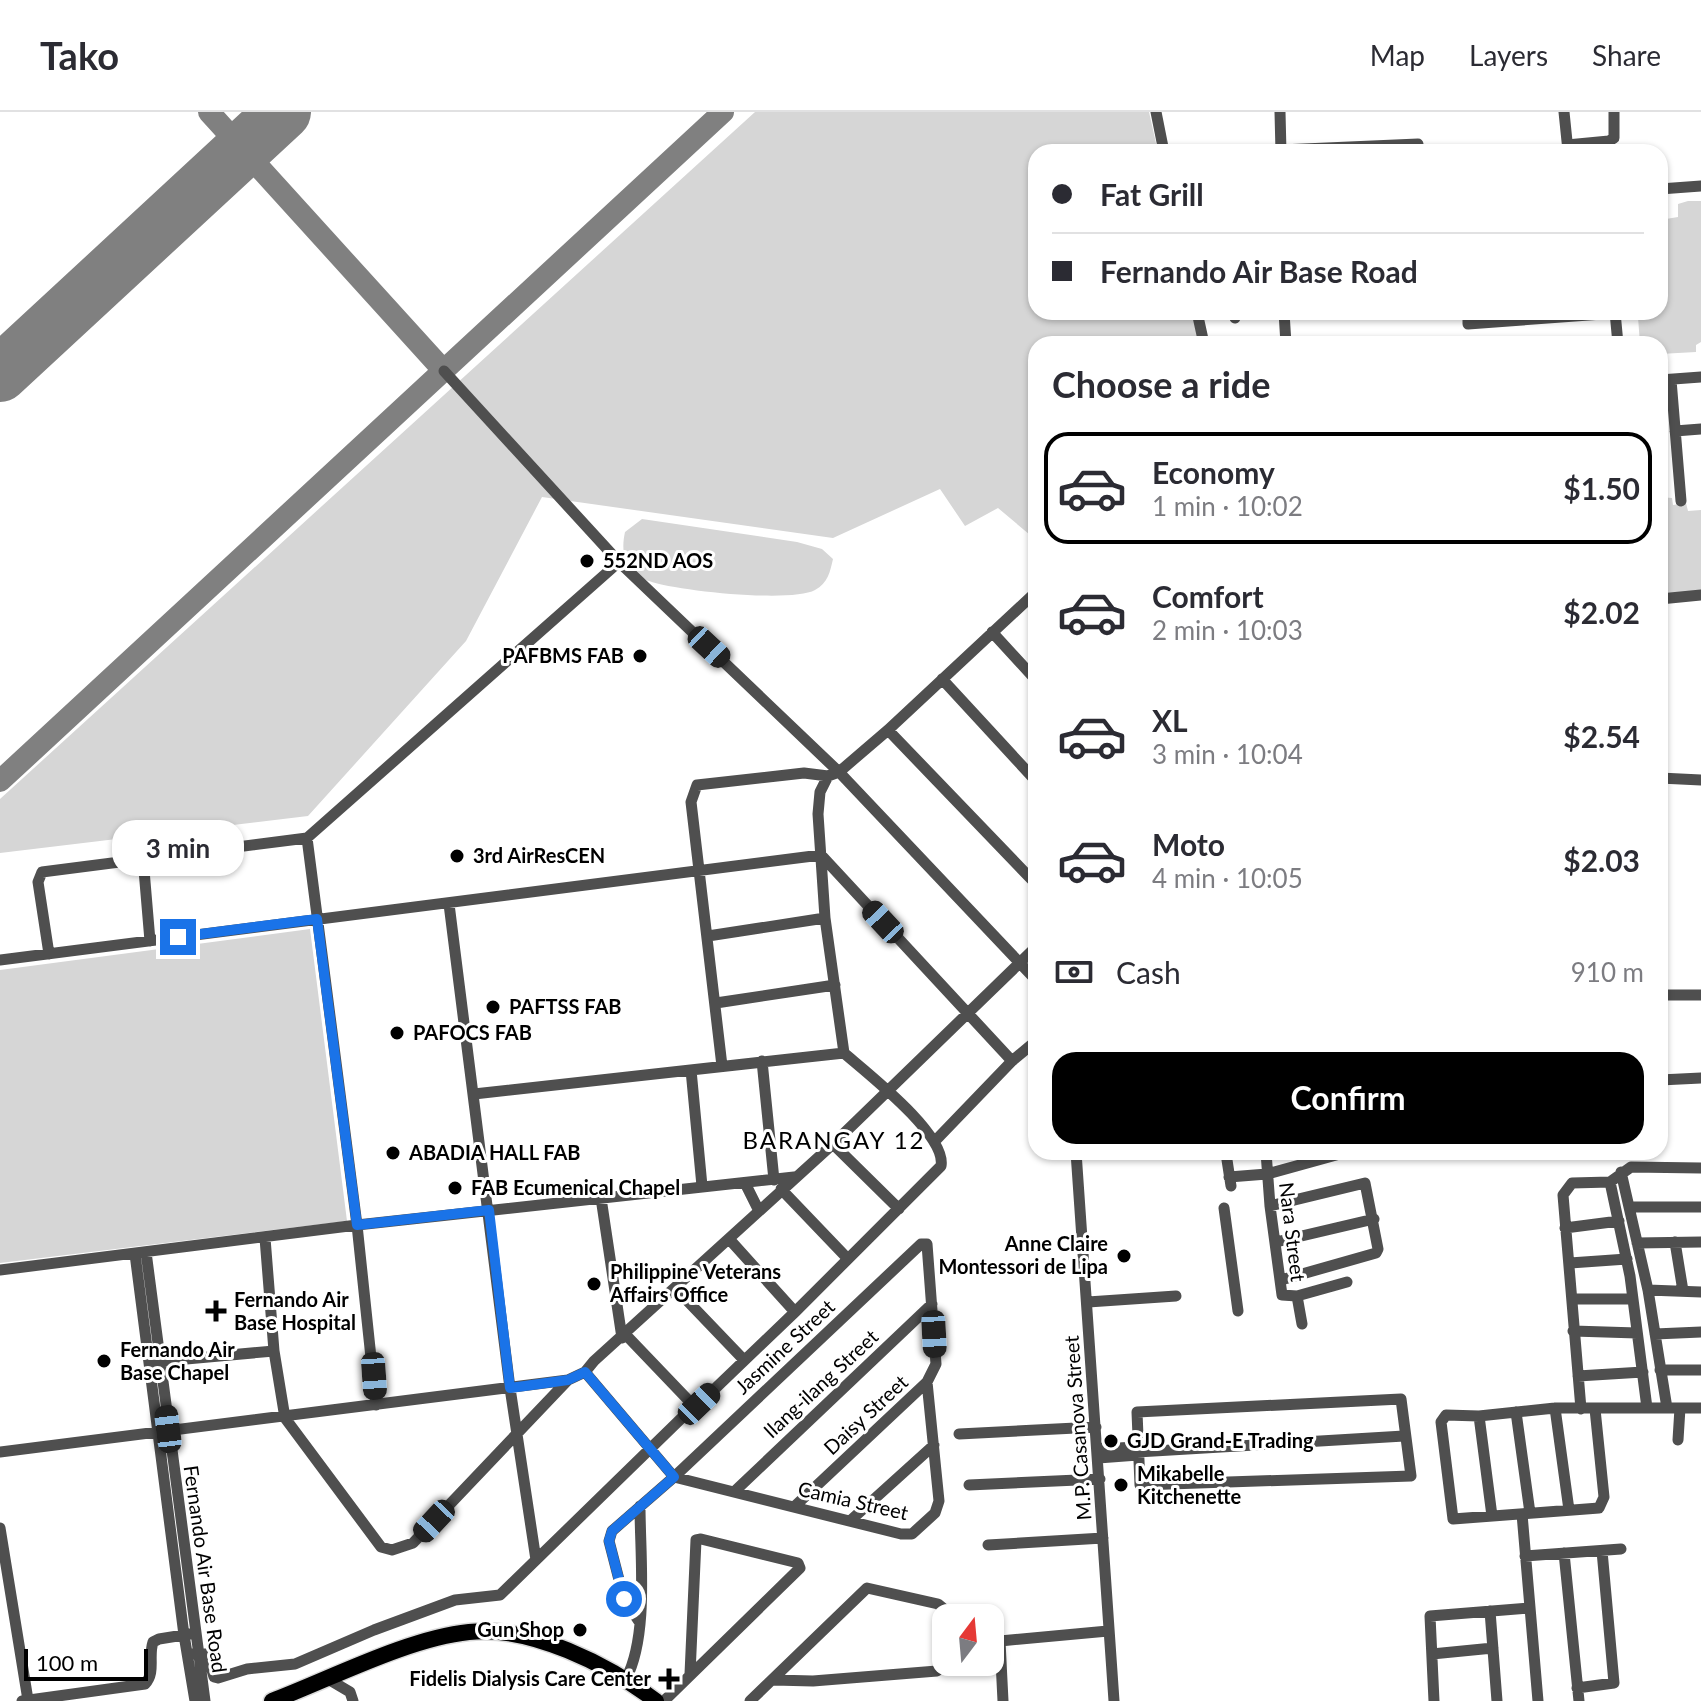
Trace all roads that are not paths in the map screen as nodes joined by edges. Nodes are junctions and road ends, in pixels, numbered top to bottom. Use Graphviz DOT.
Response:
graph roads {
  1 [pos="1156,112"];
  2 [pos="1280,112"];
  3 [pos="1564,112"];
  4 [pos="1614,112"];
  5 [pos="1162,144"];
  6 [pos="1281,144"];
  7 [pos="1568,144"];
  8 [pos="1591,144"];
  9 [pos="1701,186"];
  10 [pos="1668,188"];
  11 [pos="1468,320"];
  12 [pos="1522,320"];
  13 [pos="444,371"];
  14 [pos="1701,377"];
  15 [pos="1668,380"];
  16 [pos="1668,391"];
  17 [pos="1701,429"];
  18 [pos="1675,431"];
  19 [pos="1681,501"];
  20 [pos="619,562"];
  21 [pos="1701,595"];
  22 [pos="1668,598"];
  23 [pos="1028,599"];
  24 [pos="992,632"];
  25 [pos="1028,671"];
  26 [pos="942,679"];
  27 [pos="888,730"];
  28 [pos="1028,772"];
  29 [pos="833,774"];
  30 [pos="1668,778"];
  31 [pos="1701,780"];
  32 [pos="307,838"];
  33 [pos="821,855"];
  34 [pos="143,858"];
  35 [pos="701,870"];
  36 [pos="1028,876"];
  37 [pos="449,904"];
  38 [pos="825,918"];
  39 [pos="317,919"];
  40 [pos="708,936"];
  41 [pos="150,941"];
  42 [pos="49,954"];
  43 [pos="1028,954"];
  44 [pos="0,960"];
  45 [pos="1018,962"];
  46 [pos="1028,972"];
  47 [pos="835,985"];
  48 [pos="1668,995"];
  49 [pos="1701,995"];
  50 [pos="716,1003"];
  51 [pos="967,1011"];
  52 [pos="1028,1048"];
  53 [pos="844,1053"];
  54 [pos="762,1061"];
  55 [pos="1012,1061"];
  56 [pos="722,1066"];
  57 [pos="691,1070"];
  58 [pos="1701,1078"];
  59 [pos="1668,1080"];
  60 [pos="887,1090"];
  61 [pos="474,1094"];
  62 [pos="935,1141"];
  63 [pos="833,1144"];
  64 [pos="1077,1160"];
  65 [pos="1227,1160"];
  66 [pos="1266,1160"];
  67 [pos="1318,1160"];
  68 [pos="1701,1168"];
  69 [pos="1621,1172"];
  70 [pos="1267,1174"];
  71 [pos="1610,1182"];
  72 [pos="745,1183"];
  73 [pos="777,1184"];
  74 [pos="702,1186"];
  75 [pos="601,1198"];
  76 [pos="1270,1206"];
  77 [pos="1629,1207"];
  78 [pos="1701,1207"];
  79 [pos="1224,1208"];
  80 [pos="899,1209"];
  81 [pos="489,1210"];
  82 [pos="759,1211"];
  83 [pos="1374,1219"];
  84 [pos="1619,1221"];
  85 [pos="357,1225"];
  86 [pos="1565,1228"];
  87 [pos="265,1238"];
  88 [pos="730,1240"];
  89 [pos="1276,1242"];
  90 [pos="1675,1242"];
  91 [pos="1701,1242"];
  92 [pos="1637,1243"];
  93 [pos="921,1244"];
  94 [pos="141,1253"];
  95 [pos="848,1259"];
  96 [pos="1627,1259"];
  97 [pos="1570,1263"];
  98 [pos="0,1270"];
  99 [pos="1281,1280"];
  100 [pos="1347,1282"];
  101 [pos="676,1289"];
  102 [pos="1648,1290"];
  103 [pos="1683,1291"];
  104 [pos="1701,1292"];
  105 [pos="1176,1296"];
  106 [pos="1297,1296"];
  107 [pos="1572,1299"];
  108 [pos="1633,1299"];
  109 [pos="1088,1302"];
  110 [pos="932,1304"];
  111 [pos="1238,1311"];
  112 [pos="795,1312"];
  113 [pos="1302,1324"];
  114 [pos="1573,1331"];
  115 [pos="1701,1332"];
  116 [pos="1637,1333"];
  117 [pos="1655,1334"];
  118 [pos="624,1336"];
  119 [pos="274,1351"];
  120 [pos="744,1360"];
  121 [pos="154,1362"];
  122 [pos="1660,1370"];
  123 [pos="1701,1370"];
  124 [pos="585,1372"];
  125 [pos="1643,1372"];
  126 [pos="1578,1376"];
  127 [pos="568,1380"];
  128 [pos="927,1382"];
  129 [pos="510,1388"];
  130 [pos="376,1405"];
  131 [pos="695,1405"];
  132 [pos="1555,1408"];
  133 [pos="1647,1408"];
  134 [pos="1667,1408"];
  135 [pos="1680,1408"];
  136 [pos="1701,1408"];
  137 [pos="1581,1409"];
  138 [pos="1595,1409"];
  139 [pos="1516,1412"];
  140 [pos="1479,1416"];
  141 [pos="285,1418"];
  142 [pos="1096,1427"];
  143 [pos="163,1430"];
  144 [pos="517,1433"];
  145 [pos="959,1434"];
  146 [pos="1404,1436"];
  147 [pos="1678,1440"];
  148 [pos="934,1445"];
  149 [pos="650,1451"];
  150 [pos="0,1452"];
  151 [pos="1137,1452"];
  152 [pos="1098,1453"];
  153 [pos="674,1477"];
  154 [pos="1100,1479"];
  155 [pos="969,1485"];
  156 [pos="735,1491"];
  157 [pos="640,1506"];
  158 [pos="795,1506"];
  159 [pos="1569,1510"];
  160 [pos="1526,1514"];
  161 [pos="1492,1516"];
  162 [pos="851,1520"];
  163 [pos="0,1528"];
  164 [pos="1103,1538"];
  165 [pos="988,1545"];
  166 [pos="1621,1549"];
  167 [pos="1602,1551"];
  168 [pos="1564,1553"];
  169 [pos="1525,1556"];
  170 [pos="536,1560"];
  171 [pos="1530,1608"];
  172 [pos="1490,1611"];
  173 [pos="640,1623"];
  174 [pos="1108,1631"];
  175 [pos="189,1634"];
  176 [pos="1493,1648"];
  177 [pos="192,1653"];
  178 [pos="1432,1654"];
  179 [pos="690,1674"];
  180 [pos="196,1677"];
  181 [pos="328,1679"];
  182 [pos="626,1679"];
  183 [pos="774,1680"];
  184 [pos="1577,1688"];
  185 [pos="28,1700"];
  186 [pos="22,1701"];
  187 [pos="195,1701"];
  188 [pos="205,1701"];
  189 [pos="272,1701"];
  190 [pos="353,1701"];
  191 [pos="656,1701"];
  192 [pos="664,1701"];
  193 [pos="750,1701"];
  194 [pos="1003,1701"];
  195 [pos="1114,1701"];
  196 [pos="1434,1701"];
  197 [pos="1497,1701"];
  198 [pos="1538,1701"];
  199 [pos="1579,1701"];
  1 -- 5 [label="street"];
  2 -- 6 [label="street"];
  3 -- 7 [label="street"];
  4 -- 8 [label="street"];
  9 -- 10 [label="street"];
  11 -- 12 [label="street"];
  13 -- 20 [label="street"];
  14 -- 15 [label="street"];
  16 -- 18 [label="street"];
  17 -- 18 [label="street"];
  18 -- 19 [label="street"];
  20 -- 29 [label="street"];
  20 -- 32 [label="street"];
  21 -- 22 [label="street"];
  23 -- 24 [label="street"];
  24 -- 25 [label="street"];
  24 -- 26 [label="street"];
  26 -- 27 [label="street"];
  26 -- 28 [label="street"];
  27 -- 29 [label="street"];
  27 -- 36 [label="street"];
  29 -- 33 [label="street"];
  29 -- 35 [label="street"];
  29 -- 45 [label="street"];
  30 -- 31 [label="street"];
  32 -- 34 [label="street"];
  32 -- 39 [label="street"];
  33 -- 35 [label="street"];
  33 -- 38 [label="street"];
  33 -- 51 [label="street"];
  34 -- 41 [label="street"];
  34 -- 42 [label="street"];
  35 -- 37 [label="street"];
  35 -- 40 [label="street"];
  37 -- 39 [label="street"];
  37 -- 61 [label="street"];
  38 -- 40 [label="street"];
  38 -- 47 [label="street"];
  39 -- 41 [label="street"];
  39 -- 85 [label="street"];
  40 -- 50 [label="street"];
  41 -- 42 [label="street"];
  42 -- 44 [label="street"];
  43 -- 45 [label="street"];
  45 -- 46 [label="street"];
  45 -- 51 [label="street"];
  47 -- 50 [label="street"];
  47 -- 53 [label="street"];
  48 -- 49 [label="street"];
  50 -- 56 [label="street"];
  51 -- 55 [label="street"];
  51 -- 60 [label="street"];
  52 -- 55 [label="street"];
  53 -- 54 [label="street"];
  53 -- 60 [label="street"];
  54 -- 56 [label="street"];
  54 -- 73 [label="street"];
  55 -- 62 [label="street"];
  56 -- 57 [label="street"];
  57 -- 61 [label="street"];
  57 -- 74 [label="street"];
  58 -- 59 [label="street"];
  60 -- 62 [label="street"];
  60 -- 63 [label="street"];
  61 -- 81 [label="street"];
  62 -- 80 [label="street"];
  63 -- 73 [label="street"];
  63 -- 80 [label="street"];
  64 -- 109 [label="street, M.P. Casanova Street"];
  65 -- 70 [label="street"];
  66 -- 70 [label="street, Nara Street"];
  67 -- 70 [label="street"];
  68 -- 69 [label="street"];
  69 -- 71 [label="street"];
  69 -- 77 [label="street"];
  70 -- 76 [label="street, Nara Street"];
  71 -- 84 [label="street"];
  71 -- 86 [label="street"];
  72 -- 73 [label="street"];
  72 -- 74 [label="street"];
  72 -- 82 [label="street"];
  73 -- 82 [label="street"];
  73 -- 95 [label="street"];
  74 -- 75 [label="street"];
  75 -- 81 [label="street"];
  75 -- 118 [label="street"];
  76 -- 83 [label="street"];
  76 -- 89 [label="street, Nara Street"];
  77 -- 78 [label="street"];
  77 -- 92 [label="street"];
  79 -- 111 [label="street"];
  80 -- 95 [label="street"];
  81 -- 85 [label="street"];
  81 -- 129 [label="street"];
  82 -- 88 [label="street"];
  83 -- 89 [label="street"];
  83 -- 99 [label="street"];
  84 -- 86 [label="street"];
  84 -- 96 [label="street"];
  85 -- 87 [label="street"];
  85 -- 130 [label="street"];
  86 -- 97 [label="street"];
  87 -- 94 [label="street"];
  87 -- 119 [label="street"];
  88 -- 101 [label="street"];
  88 -- 112 [label="street"];
  89 -- 99 [label="street, Nara Street"];
  90 -- 91 [label="street"];
  90 -- 92 [label="street"];
  90 -- 103 [label="street"];
  92 -- 102 [label="street"];
  93 -- 110 [label="street, Camia Street"];
  93 -- 153 [label="street, Jasmine Street"];
  94 -- 98 [label="street"];
  94 -- 121 [label="street, Fernando Air Base Road"];
  95 -- 112 [label="street"];
  96 -- 97 [label="street"];
  96 -- 108 [label="street"];
  97 -- 107 [label="street"];
  99 -- 106 [label="street, Nara Street"];
  100 -- 106 [label="street, Nara Street"];
  101 -- 118 [label="street"];
  101 -- 120 [label="street"];
  102 -- 103 [label="street"];
  102 -- 117 [label="street"];
  103 -- 104 [label="street"];
  105 -- 109 [label="street"];
  106 -- 113 [label="street"];
  107 -- 108 [label="street"];
  107 -- 114 [label="street"];
  108 -- 116 [label="street"];
  109 -- 142 [label="street, M.P. Casanova Street"];
  110 -- 128 [label="street, Camia Street"];
  110 -- 156 [label="street, Ilang-ilang Street"];
  112 -- 120 [label="street"];
  114 -- 116 [label="street"];
  114 -- 126 [label="street"];
  115 -- 117 [label="street"];
  116 -- 125 [label="street"];
  117 -- 122 [label="street"];
  118 -- 124 [label="street"];
  118 -- 131 [label="street"];
  119 -- 121 [label="street"];
  119 -- 141 [label="street"];
  120 -- 131 [label="street"];
  121 -- 143 [label="street, Fernando Air Base Road"];
  122 -- 123 [label="street"];
  122 -- 134 [label="street"];
  124 -- 127 [label="street"];
  124 -- 149 [label="street"];
  125 -- 126 [label="street"];
  125 -- 133 [label="street"];
  126 -- 137 [label="street"];
  127 -- 129 [label="street"];
  127 -- 144 [label="street"];
  128 -- 148 [label="street, Camia Street"];
  128 -- 158 [label="street, Daisy Street"];
  129 -- 130 [label="street"];
  129 -- 144 [label="street"];
  130 -- 141 [label="street"];
  131 -- 149 [label="street"];
  132 -- 137 [label="street"];
  132 -- 139 [label="street"];
  132 -- 159 [label="street"];
  133 -- 134 [label="street"];
  133 -- 138 [label="street"];
  134 -- 135 [label="street"];
  135 -- 136 [label="street"];
  135 -- 147 [label="street"];
  137 -- 138 [label="street"];
  138 -- 159 [label="street"];
  139 -- 140 [label="street"];
  139 -- 160 [label="street"];
  140 -- 161 [label="street"];
  140 -- 161 [label="street"];
  141 -- 143 [label="street"];
  141 -- 144 [label="street"];
  142 -- 145 [label="street"];
  142 -- 152 [label="street, M.P. Casanova Street"];
  143 -- 150 [label="street"];
  143 -- 175 [label="street, Fernando Air Base Road"];
  144 -- 170 [label="street"];
  146 -- 151 [label="street"];
  146 -- 151 [label="street"];
  146 -- 151 [label="street"];
  148 -- 162 [label="street"];
  148 -- 162 [label="street, Camia Street"];
  149 -- 153 [label="street"];
  149 -- 170 [label="street"];
  151 -- 152 [label="street"];
  152 -- 154 [label="street, M.P. Casanova Street"];
  153 -- 156 [label="street, Camia Street"];
  153 -- 157 [label="street, Jasmine Street"];
  154 -- 155 [label="street"];
  154 -- 164 [label="street, M.P. Casanova Street"];
  156 -- 158 [label="street, Camia Street"];
  157 -- 173 [label="street"];
  157 -- 173 [label="street, Jasmine Street"];
  158 -- 162 [label="street, Camia Street"];
  159 -- 160 [label="street"];
  160 -- 161 [label="street"];
  160 -- 169 [label="street"];
  163 -- 185 [label="street"];
  164 -- 165 [label="street"];
  164 -- 174 [label="street, M.P. Casanova Street"];
  166 -- 167 [label="street"];
  167 -- 168 [label="street"];
  167 -- 184 [label="street"];
  168 -- 169 [label="street"];
  168 -- 184 [label="street"];
  169 -- 171 [label="street"];
  170 -- 177 [label="street"];
  171 -- 172 [label="street"];
  171 -- 198 [label="street"];
  172 -- 176 [label="street"];
  172 -- 178 [label="street"];
  173 -- 182 [label="street"];
  174 -- 194 [label="street"];
  174 -- 195 [label="street, M.P. Casanova Street"];
  175 -- 177 [label="street, Fernando Air Base Road"];
  175 -- 185 [label="street"];
  176 -- 178 [label="street"];
  176 -- 197 [label="street"];
  177 -- 180 [label="street, Fernando Air Base Road"];
  178 -- 196 [label="street"];
  179 -- 179 [label="street"];
  179 -- 192 [label="street"];
  180 -- 187 [label="street, Fernando Air Base Road"];
  180 -- 188 [label="street, Fernando Air Base Road"];
  181 -- 182 [label="highway"];
  181 -- 189 [label="highway"];
  181 -- 190 [label="street"];
  182 -- 191 [label="highway"];
  183 -- 183 [label="street"];
  183 -- 193 [label="street"];
  184 -- 199 [label="street"];
  185 -- 186 [label="street"];
}
